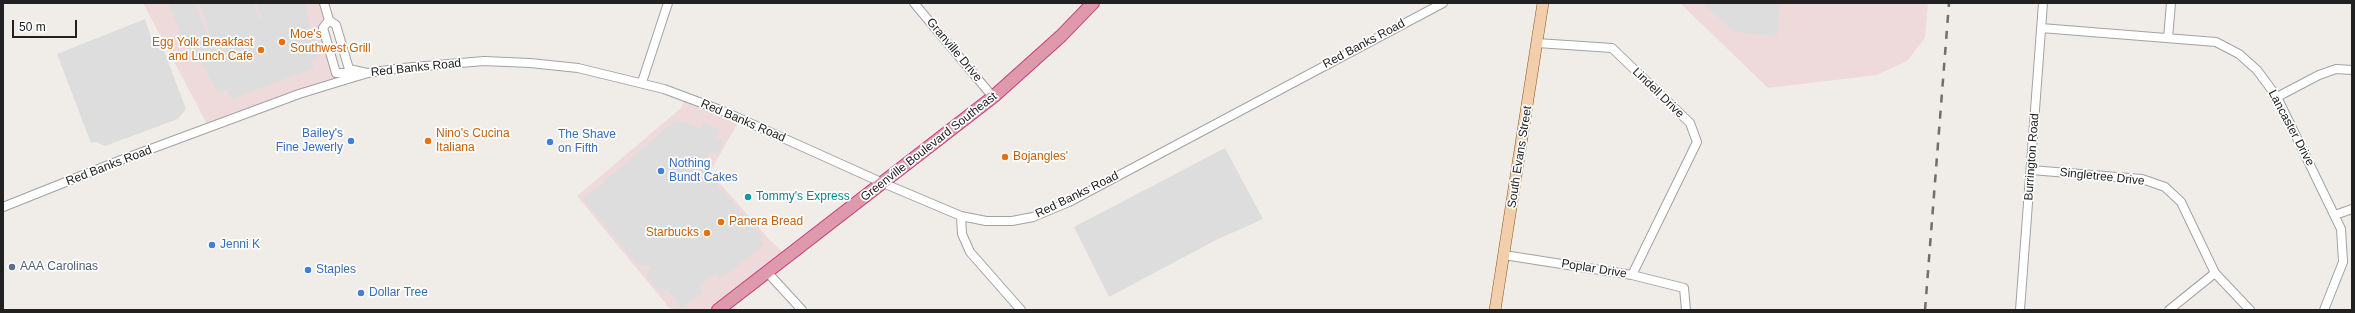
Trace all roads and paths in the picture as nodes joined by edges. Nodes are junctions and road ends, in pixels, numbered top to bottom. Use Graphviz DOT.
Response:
graph roads {
  1 [pos="324,3"];
  2 [pos="668,3"];
  3 [pos="914,3"];
  4 [pos="1093,3"];
  5 [pos="1443,3"];
  6 [pos="1544,3"];
  7 [pos="2043,3"];
  8 [pos="2171,3"];
  9 [pos="329,20"];
  10 [pos="2041,28"];
  11 [pos="2168,38"];
  12 [pos="1537,43"];
  13 [pos="2352,70"];
  14 [pos="368,73"];
  15 [pos="642,82"];
  16 [pos="2277,97"];
  17 [pos="993,98"];
  18 [pos="2030,170"];
  19 [pos="883,183"];
  20 [pos="3,207"];
  21 [pos="2352,209"];
  22 [pos="2335,215"];
  23 [pos="961,216"];
  24 [pos="1504,255"];
  25 [pos="768,273"];
  26 [pos="2215,274"];
  27 [pos="1632,275"];
  28 [pos="718,310"];
  29 [pos="802,310"];
  30 [pos="1022,310"];
  31 [pos="1495,310"];
  32 [pos="1686,310"];
  33 [pos="2020,310"];
  34 [pos="2169,310"];
  35 [pos="2250,310"];
  36 [pos="2324,310"];
  1 -- 9 [label="street"];
  2 -- 15 [label="street"];
  3 -- 17 [label="street, Granville Drive"];
  4 -- 17 [label="highway, Greenville Boulevard Southeast"];
  5 -- 23 [label="street, Red Banks Road"];
  6 -- 12 [label="main road, South Evans Street"];
  7 -- 10 [label="street, Burrington Road"];
  8 -- 11 [label="street"];
  9 -- 14 [label="street"];
  9 -- 14 [label="street"];
  10 -- 11 [label="street, Lancaster Drive"];
  10 -- 18 [label="street, Burrington Road"];
  11 -- 16 [label="street, Lancaster Drive"];
  12 -- 24 [label="main road, South Evans Street"];
  12 -- 27 [label="street, Lindell Drive"];
  13 -- 16 [label="street"];
  14 -- 15 [label="street, Red Banks Road"];
  14 -- 20 [label="street, Red Banks Road"];
  15 -- 19 [label="street, Red Banks Road"];
  16 -- 22 [label="street, Lancaster Drive"];
  17 -- 19 [label="highway, Greenville Boulevard Southeast"];
  18 -- 26 [label="street, Singletree Drive"];
  18 -- 33 [label="street, Burrington Road"];
  19 -- 23 [label="street, Red Banks Road"];
  19 -- 25 [label="highway, Greenville Boulevard Southeast"];
  21 -- 22 [label="street"];
  22 -- 36 [label="street, Lancaster Drive"];
  23 -- 30 [label="street"];
  24 -- 27 [label="street, Poplar Drive"];
  24 -- 31 [label="main road, South Evans Street"];
  25 -- 28 [label="highway, Greenville Boulevard Southeast"];
  25 -- 29 [label="street"];
  26 -- 34 [label="street"];
  26 -- 35 [label="street, Singletree Drive"];
  27 -- 32 [label="street, Poplar Drive"];
}
